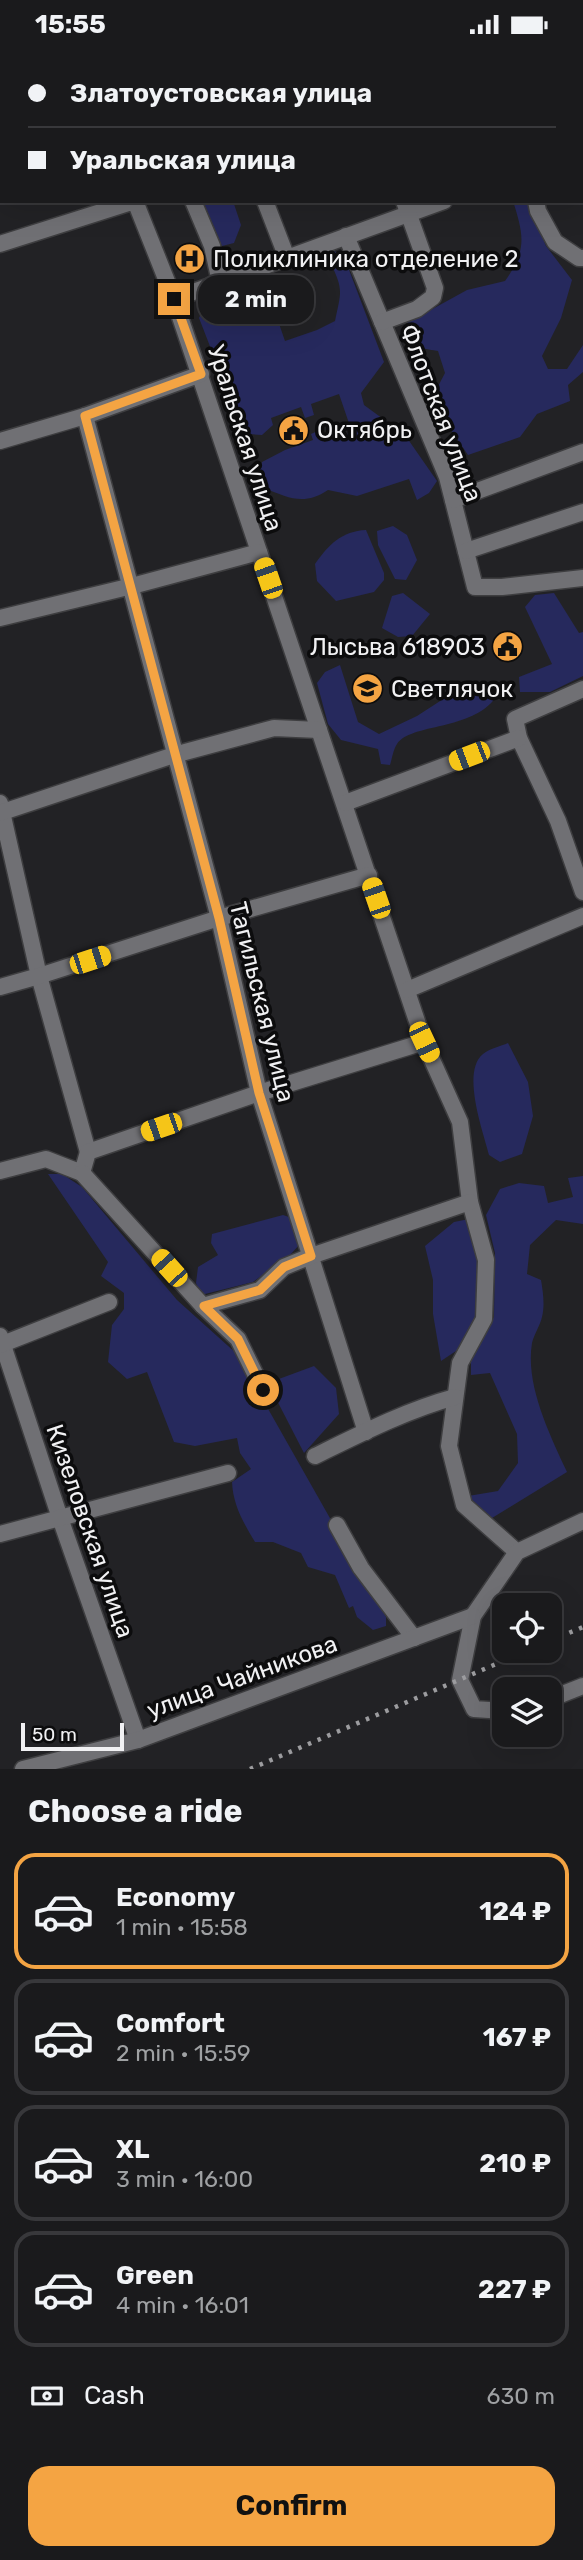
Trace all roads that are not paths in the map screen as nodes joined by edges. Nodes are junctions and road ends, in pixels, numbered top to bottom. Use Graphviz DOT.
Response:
graph roads {
  1 [pos="129,203"];
  2 [pos="136,203"];
  3 [pos="194,203"];
  4 [pos="266,203"];
  5 [pos="431,203"];
  6 [pos="536,203"];
  7 [pos="406,207"];
  8 [pos="346,236"];
  9 [pos="0,244"];
  10 [pos="287,258"];
  11 [pos="583,258"];
  12 [pos="220,282"];
  13 [pos="174,299"];
  14 [pos="382,323"];
  15 [pos="201,374"];
  16 [pos="85,416"];
  17 [pos="0,441"];
  18 [pos="583,453"];
  19 [pos="453,501"];
  20 [pos="583,512"];
  21 [pos="466,551"];
  22 [pos="259,552"];
  23 [pos="583,578"];
  24 [pos="132,586"];
  25 [pos="0,618"];
  26 [pos="583,689"];
  27 [pos="319,730"];
  28 [pos="519,738"];
  29 [pos="174,755"];
  30 [pos="345,803"];
  31 [pos="1,809"];
  32 [pos="369,875"];
  33 [pos="583,892"];
  34 [pos="583,916"];
  35 [pos="219,918"];
  36 [pos="39,976"];
  37 [pos="0,986"];
  38 [pos="407,991"];
  39 [pos="424,1042"];
  40 [pos="259,1093"];
  41 [pos="88,1152"];
  42 [pos="0,1171"];
  43 [pos="82,1173"];
  44 [pos="470,1202"];
  45 [pos="311,1256"];
  46 [pos="110,1302"];
  47 [pos="204,1306"];
  48 [pos="1,1341"];
  49 [pos="263,1390"];
  50 [pos="455,1397"];
  51 [pos="366,1432"];
  52 [pos="315,1456"];
  53 [pos="228,1473"];
  54 [pos="60,1518"];
  55 [pos="583,1521"];
  56 [pos="337,1525"];
  57 [pos="0,1534"];
  58 [pos="517,1552"];
  59 [pos="473,1616"];
  60 [pos="414,1638"];
  61 [pos="583,1686"];
  62 [pos="562,1694"];
  63 [pos="492,1710"];
  64 [pos="138,1740"];
  65 [pos="23,1769"];
  1 -- 9 [label="street"];
  2 -- 13 [label="street, Уральская улица"];
  3 -- 12 [label="street"];
  4 -- 10 [label="street"];
  5 -- 7 [label="street"];
  6 -- 11 [label="street"];
  7 -- 8 [label="street"];
  7 -- 14 [label="street"];
  8 -- 10 [label="street"];
  8 -- 14 [label="street, Флотская улица"];
  10 -- 12 [label="street"];
  12 -- 13 [label="street"];
  13 -- 15 [label="street, Уральская улица"];
  14 -- 19 [label="street, Флотская улица"];
  15 -- 16 [label="street"];
  15 -- 22 [label="street, Уральская улица"];
  16 -- 17 [label="street"];
  16 -- 24 [label="street, Тагильская улица"];
  18 -- 19 [label="street"];
  19 -- 21 [label="street, Флотская улица"];
  20 -- 21 [label="street"];
  21 -- 23 [label="street, Флотская улица"];
  22 -- 24 [label="street"];
  22 -- 27 [label="street, Уральская улица"];
  24 -- 25 [label="street"];
  24 -- 29 [label="street, Тагильская улица"];
  26 -- 28 [label="street"];
  27 -- 29 [label="street"];
  27 -- 30 [label="street, Уральская улица"];
  28 -- 30 [label="street"];
  28 -- 33 [label="street"];
  29 -- 31 [label="street"];
  29 -- 35 [label="street, Тагильская улица"];
  30 -- 32 [label="street, Уральская улица"];
  31 -- 36 [label="street"];
  32 -- 35 [label="street"];
  32 -- 38 [label="street, Уральская улица"];
  34 -- 38 [label="street"];
  35 -- 36 [label="street"];
  35 -- 40 [label="street, Тагильская улица"];
  36 -- 37 [label="street"];
  36 -- 41 [label="street"];
  38 -- 39 [label="street, Уральская улица"];
  39 -- 40 [label="street"];
  39 -- 44 [label="street, Уральская улица"];
  40 -- 41 [label="street"];
  40 -- 45 [label="street, Тагильская улица"];
  41 -- 43 [label="street"];
  42 -- 43 [label="street"];
  43 -- 47 [label="street"];
  44 -- 45 [label="street"];
  44 -- 50 [label="street, Уральская улица"];
  45 -- 47 [label="street"];
  45 -- 51 [label="street, Тагильская улица"];
  46 -- 48 [label="street"];
  47 -- 49 [label="street"];
  48 -- 54 [label="street, Кизеловская улица"];
  50 -- 51 [label="street"];
  50 -- 58 [label="street, Уральская улица"];
  51 -- 52 [label="street"];
  53 -- 54 [label="street"];
  54 -- 57 [label="street"];
  54 -- 64 [label="street, Кизеловская улица"];
  55 -- 58 [label="street"];
  56 -- 60 [label="street"];
  58 -- 59 [label="street"];
  59 -- 60 [label="street, улица Чайникова"];
  59 -- 63 [label="street"];
  60 -- 64 [label="street, улица Чайникова"];
  61 -- 62 [label="street"];
  64 -- 65 [label="street, улица Чайникова"];
}
